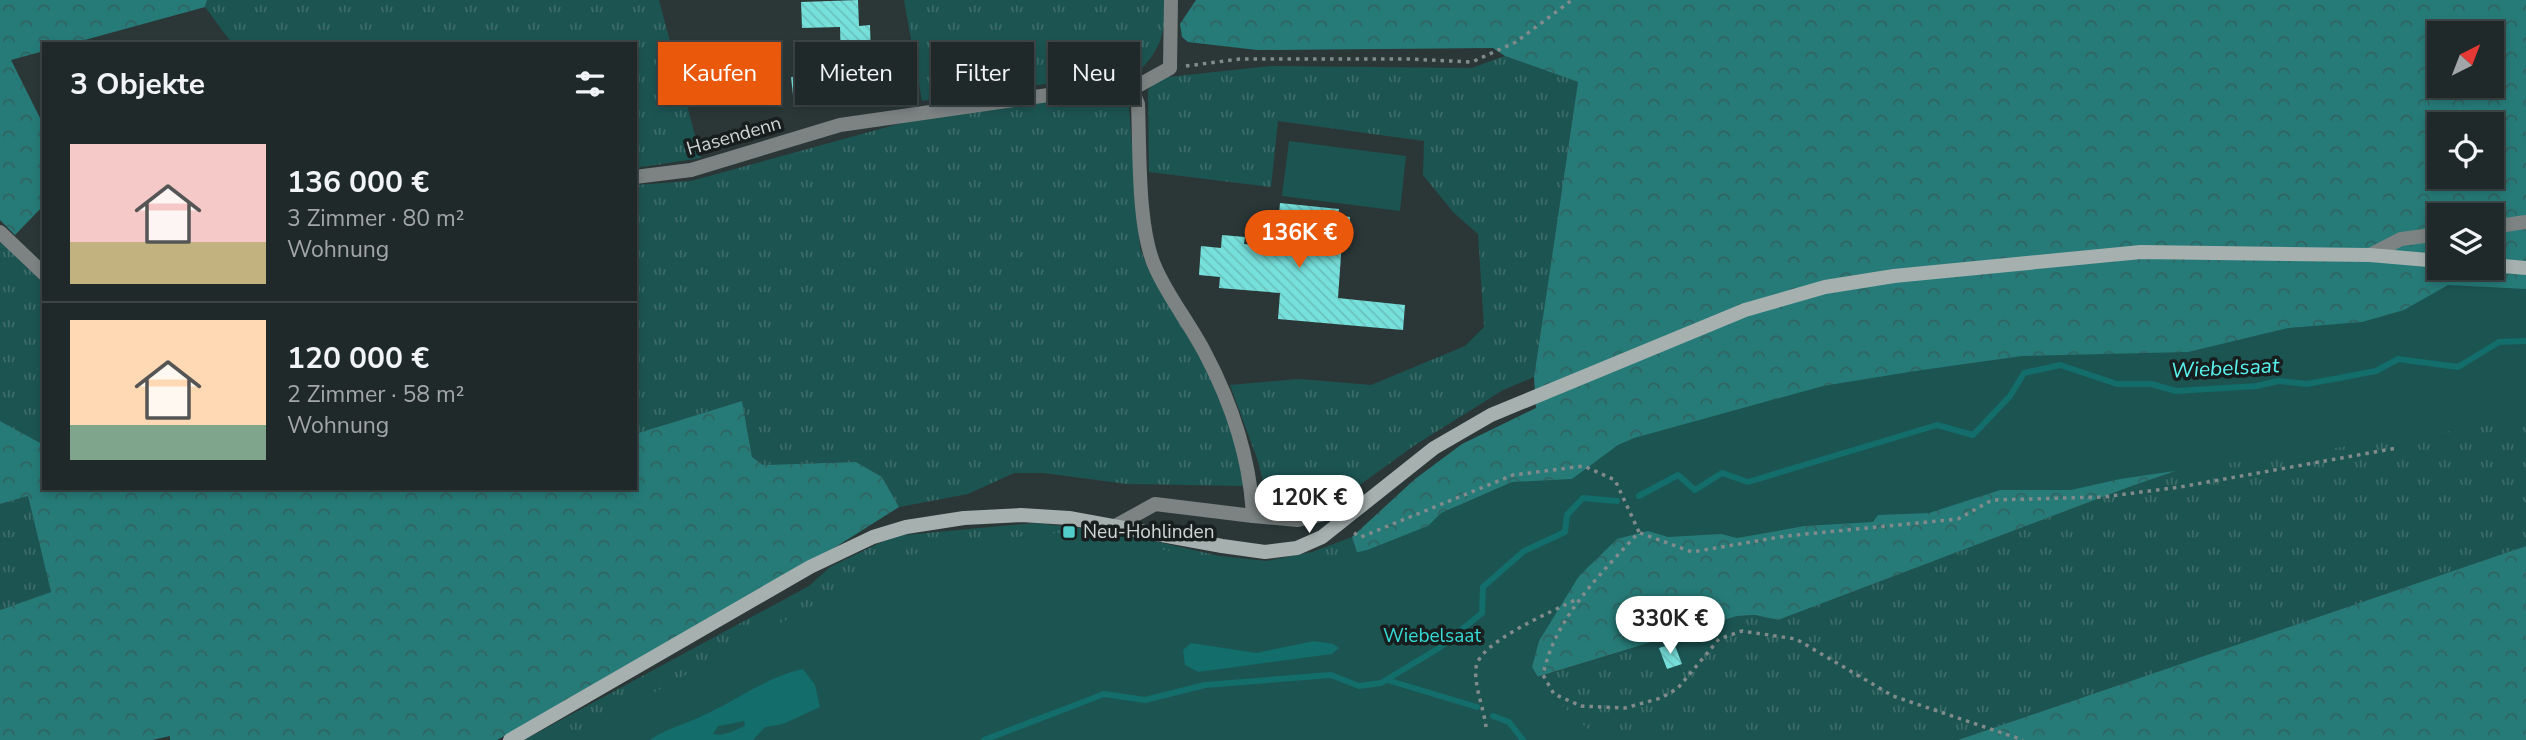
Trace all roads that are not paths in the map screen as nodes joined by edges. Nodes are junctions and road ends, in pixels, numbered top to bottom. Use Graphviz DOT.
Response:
graph roads {
  1 [pos="1171,0"];
  2 [pos="1140,85"];
  3 [pos="1048,95"];
  4 [pos="1138,105"];
  5 [pos="637,177"];
  6 [pos="2526,222"];
  7 [pos="2504,225"];
  8 [pos="0,232"];
  9 [pos="2427,236"];
  10 [pos="2370,255"];
  11 [pos="2427,260"];
  12 [pos="2504,266"];
  13 [pos="2526,268"];
  14 [pos="42,272"];
  15 [pos="1361,506"];
  16 [pos="1253,516"];
  17 [pos="1117,525"];
  18 [pos="510,740"];
  1 -- 2 [label="street"];
  3 -- 5 [label="street, Hasendenn"];
  4 -- 16 [label="street"];
  6 -- 7 [label="street"];
  8 -- 14 [label="street"];
  9 -- 10 [label="street"];
  10 -- 11 [label="main road"];
  10 -- 15 [label="main road"];
  12 -- 13 [label="main road"];
  15 -- 16 [label="street"];
  15 -- 17 [label="main road"];
  16 -- 17 [label="street"];
  17 -- 18 [label="main road"];
}
